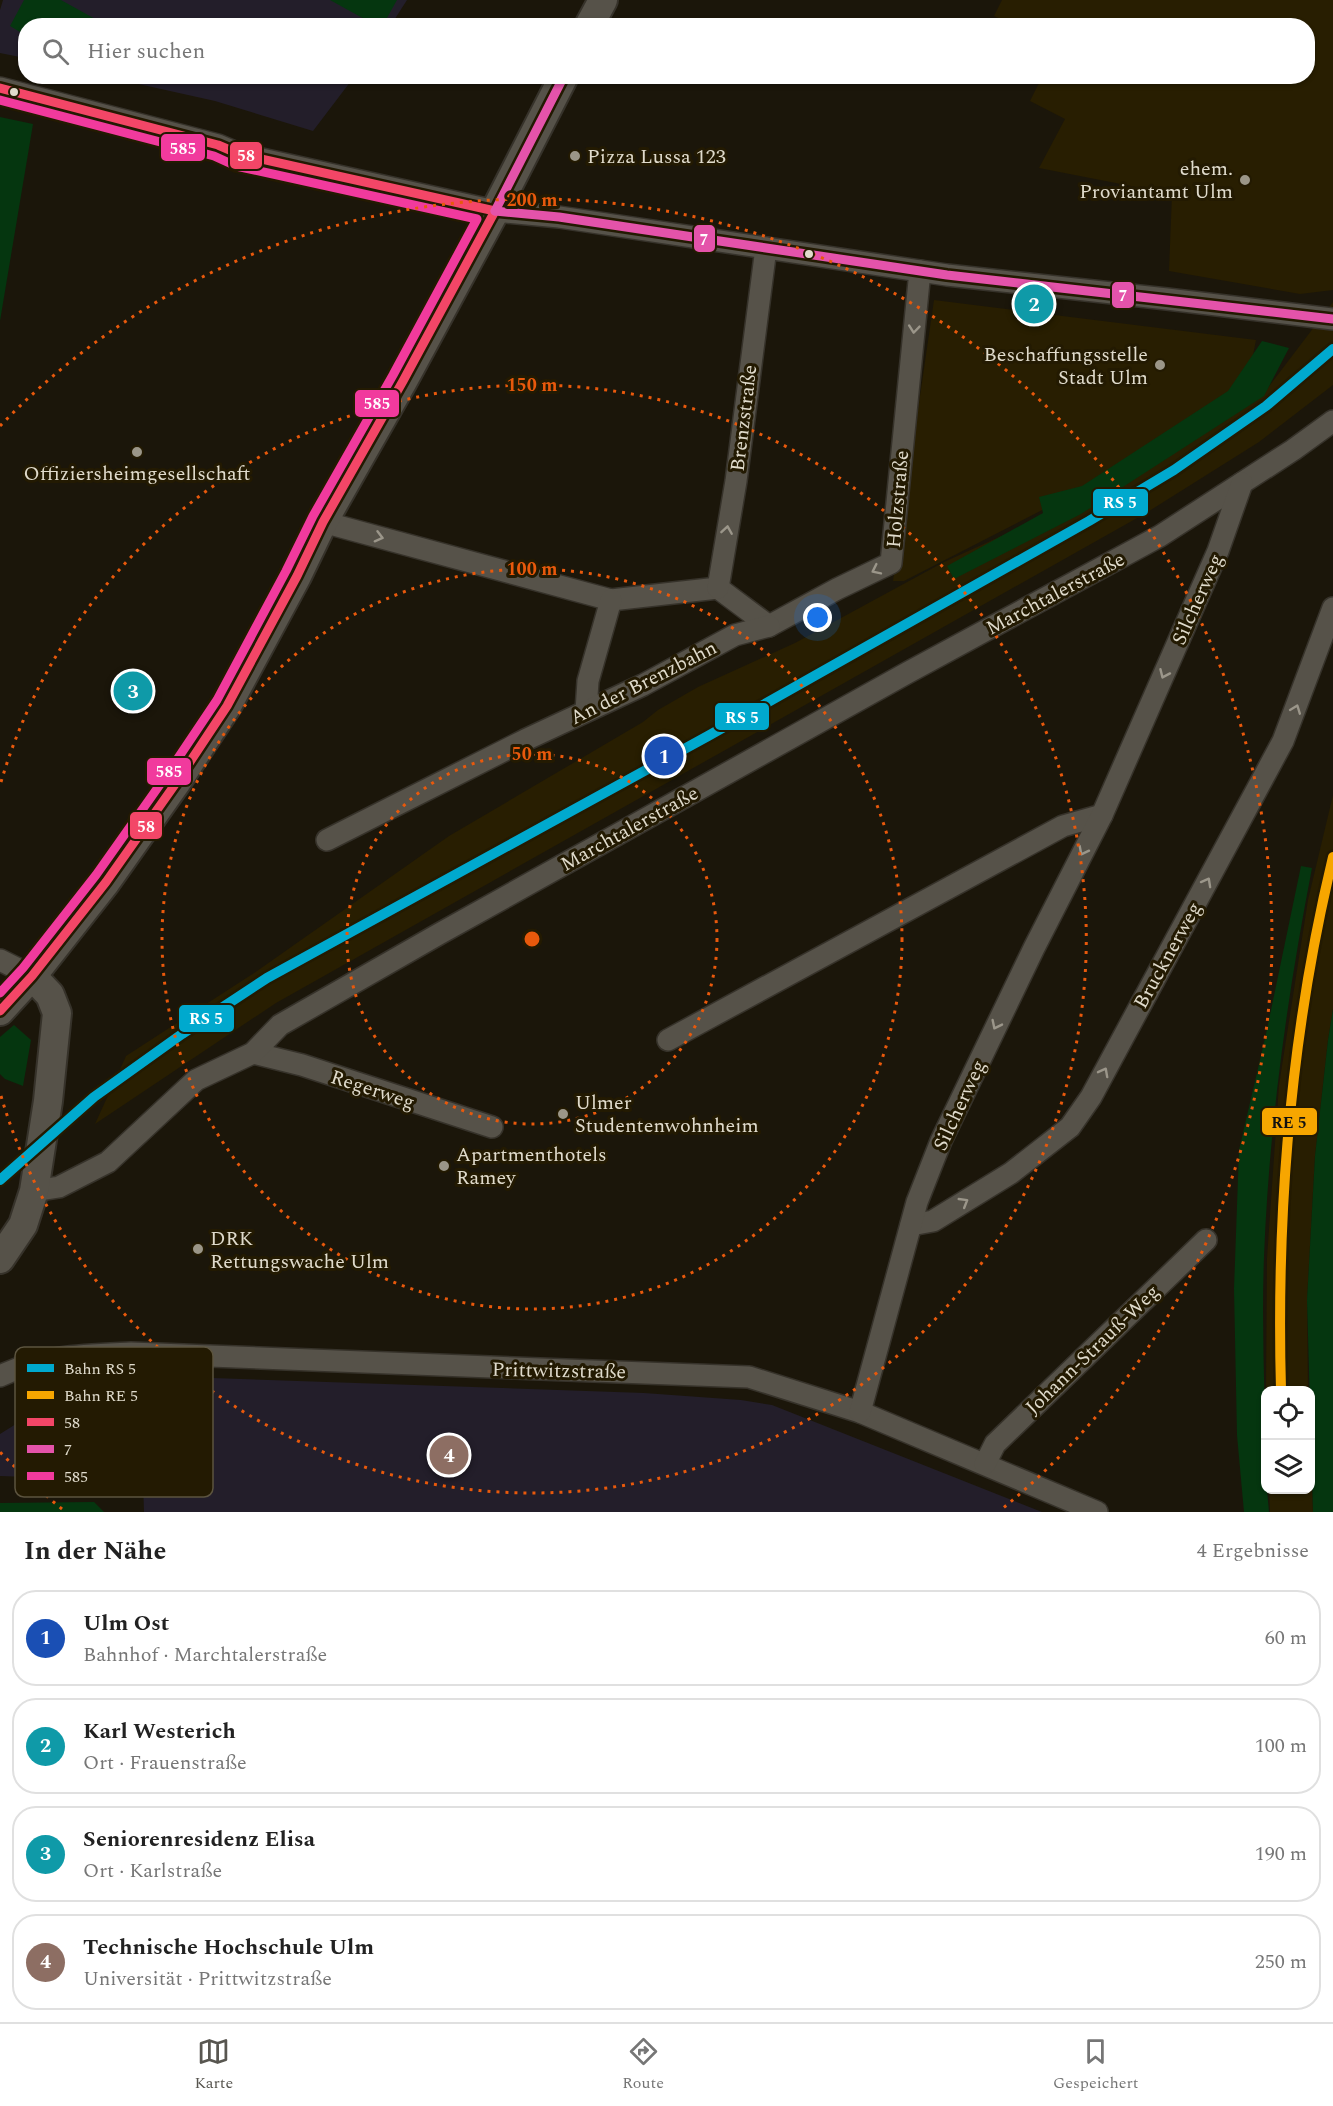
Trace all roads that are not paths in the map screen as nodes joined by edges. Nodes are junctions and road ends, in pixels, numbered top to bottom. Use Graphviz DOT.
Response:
graph roads {
  1 [pos="603,0"];
  2 [pos="594,18"];
  3 [pos="560,84"];
  4 [pos="0,88"];
  5 [pos="495,211"];
  6 [pos="766,248"];
  7 [pos="920,271"];
  8 [pos="1329,313"];
  9 [pos="1333,421"];
  10 [pos="1242,483"];
  11 [pos="323,522"];
  12 [pos="718,588"];
  13 [pos="611,600"];
  14 [pos="1333,608"];
  15 [pos="769,626"];
  16 [pos="586,711"];
  17 [pos="1102,815"];
  18 [pos="327,840"];
  19 [pos="0,960"];
  20 [pos="32,976"];
  21 [pos="0,1011"];
  22 [pos="668,1040"];
  23 [pos="253,1053"];
  24 [pos="492,1128"];
  25 [pos="34,1191"];
  26 [pos="911,1225"];
  27 [pos="1206,1240"];
  28 [pos="0,1259"];
  29 [pos="213,1357"];
  30 [pos="15,1369"];
  31 [pos="0,1376"];
  32 [pos="860,1412"];
  33 [pos="985,1464"];
  34 [pos="1097,1512"];
  1 -- 2 [label="main road"];
  3 -- 5 [label="main road"];
  4 -- 5 [label="street"];
  5 -- 6 [label="street"];
  5 -- 11 [label="main road"];
  6 -- 7 [label="street"];
  12 -- 6 [label="street, Brenzstraße, one-way"];
  7 -- 8 [label="street"];
  7 -- 15 [label="street, Holzstraße, one-way"];
  9 -- 10 [label="street"];
  10 -- 17 [label="street, Silcherweg, one-way"];
  10 -- 23 [label="street, Marchtalerstraße"];
  11 -- 13 [label="street, one-way"];
  11 -- 20 [label="main road"];
  12 -- 13 [label="street"];
  12 -- 15 [label="street"];
  13 -- 16 [label="street"];
  26 -- 14 [label="street, Brucknerweg, one-way"];
  15 -- 16 [label="street, An der Brenzbahn"];
  16 -- 18 [label="street, An der Brenzbahn"];
  17 -- 22 [label="street"];
  17 -- 26 [label="street, Silcherweg, one-way"];
  19 -- 20 [label="street"];
  20 -- 21 [label="main road"];
  20 -- 25 [label="main road"];
  23 -- 24 [label="street, Regerweg"];
  23 -- 25 [label="street, Marchtalerstraße"];
  25 -- 28 [label="main road"];
  26 -- 32 [label="street, Silcherweg"];
  27 -- 33 [label="street, Johann-Strauß-Weg"];
  29 -- 32 [label="street, Prittwitzstraße"];
  30 -- 31 [label="street, Prittwitzstraße"];
  32 -- 33 [label="street, Prittwitzstraße"];
  33 -- 34 [label="street, Prittwitzstraße"];
}
